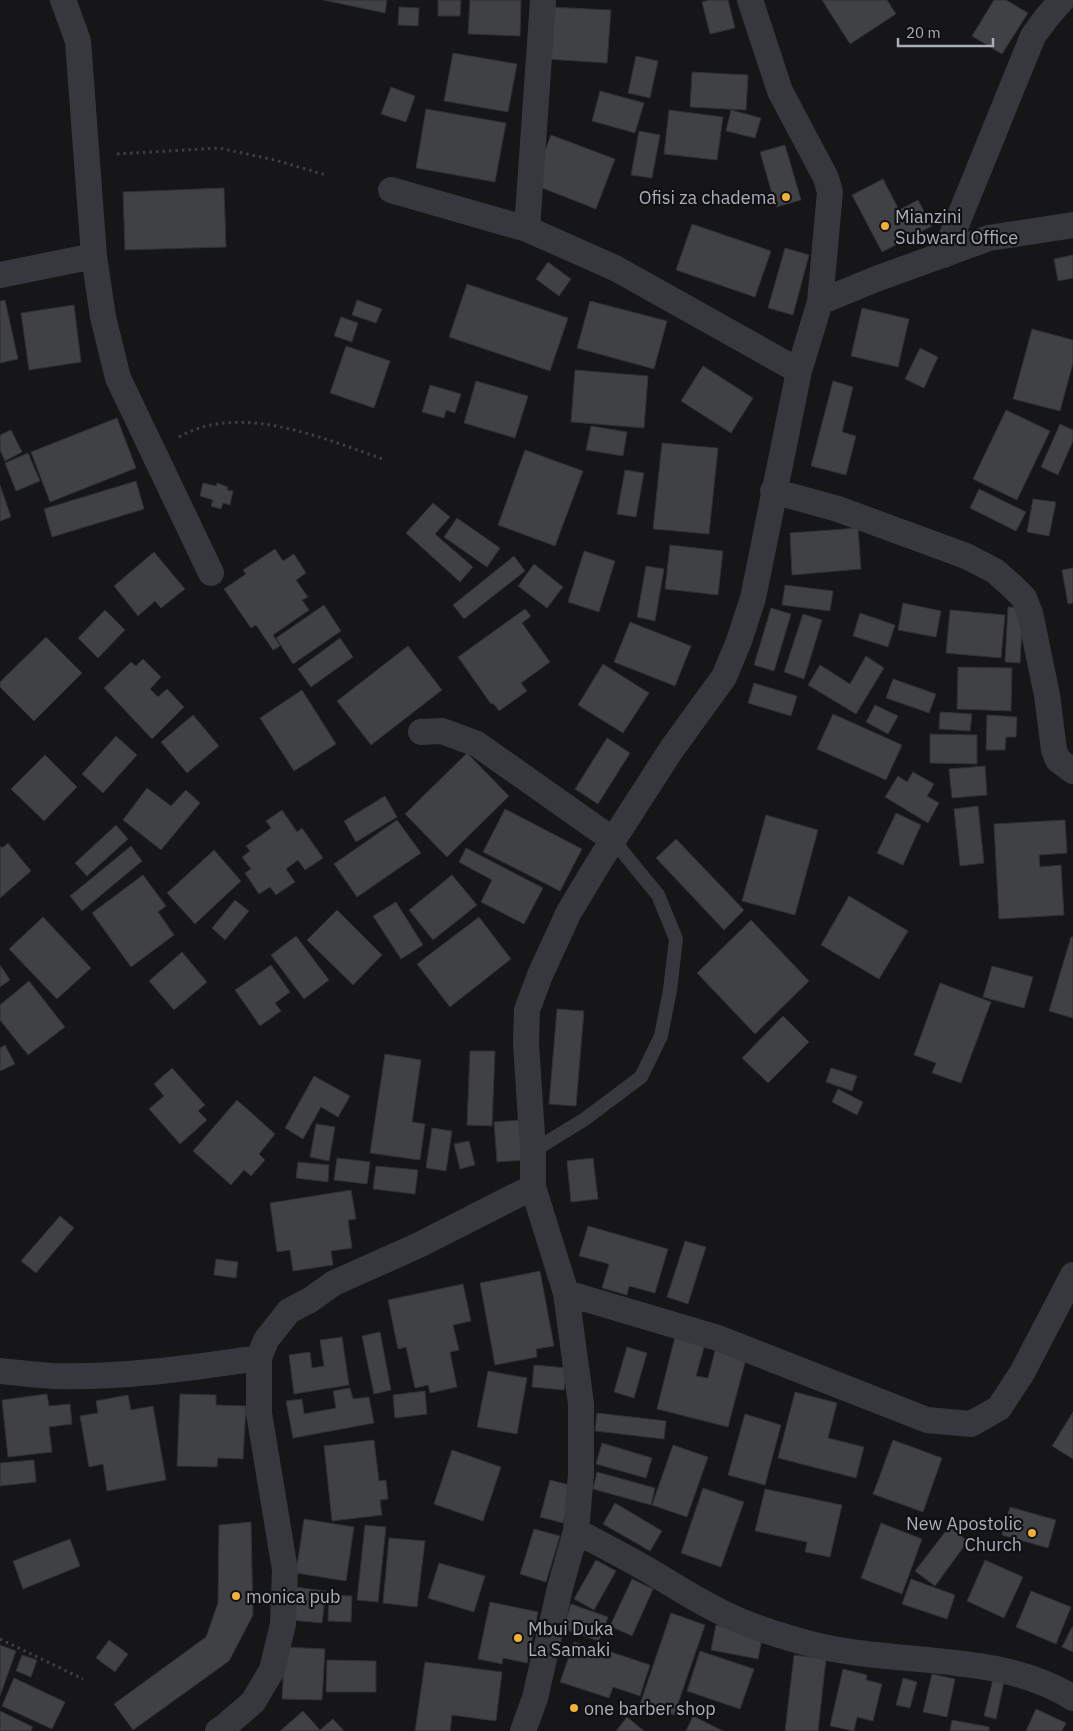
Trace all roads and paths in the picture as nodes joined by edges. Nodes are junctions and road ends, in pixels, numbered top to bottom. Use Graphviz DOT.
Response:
graph roads {
  1 [pos="63,0"];
  2 [pos="543,0"];
  3 [pos="750,0"];
  4 [pos="1062,0"];
  5 [pos="86,156"];
  6 [pos="326,175"];
  7 [pos="391,190"];
  8 [pos="1073,225"];
  9 [pos="528,230"];
  10 [pos="944,255"];
  11 [pos="94,256"];
  12 [pos="0,275"];
  13 [pos="820,302"];
  14 [pos="799,371"];
  15 [pos="152,452"];
  16 [pos="383,459"];
  17 [pos="774,491"];
  18 [pos="210,573"];
  19 [pos="421,732"];
  20 [pos="1073,771"];
  21 [pos="612,840"];
  22 [pos="533,1151"];
  23 [pos="533,1187"];
  24 [pos="1073,1275"];
  25 [pos="566,1293"];
  26 [pos="259,1358"];
  27 [pos="0,1371"];
  28 [pos="576,1531"];
  29 [pos="0,1639"];
  30 [pos="83,1679"];
  31 [pos="1073,1698"];
  32 [pos="218,1731"];
  33 [pos="523,1731"];
  1 -- 5 [label="street"];
  2 -- 9 [label="street"];
  3 -- 13 [label="street"];
  4 -- 10 [label="street"];
  5 -- 6 [label="path"];
  5 -- 11 [label="street"];
  7 -- 9 [label="street"];
  8 -- 10 [label="street"];
  9 -- 14 [label="street"];
  10 -- 13 [label="street"];
  11 -- 12 [label="street"];
  11 -- 15 [label="street"];
  13 -- 14 [label="street"];
  14 -- 17 [label="street"];
  15 -- 16 [label="path"];
  15 -- 18 [label="street"];
  17 -- 20 [label="street"];
  17 -- 21 [label="street"];
  19 -- 21 [label="street"];
  21 -- 22 [label="street"];
  21 -- 22 [label="lane"];
  22 -- 23 [label="street"];
  23 -- 25 [label="street"];
  23 -- 26 [label="street"];
  24 -- 25 [label="street"];
  25 -- 28 [label="street"];
  26 -- 27 [label="street"];
  26 -- 32 [label="street"];
  28 -- 31 [label="street"];
  28 -- 33 [label="street"];
  29 -- 30 [label="path"];
}
